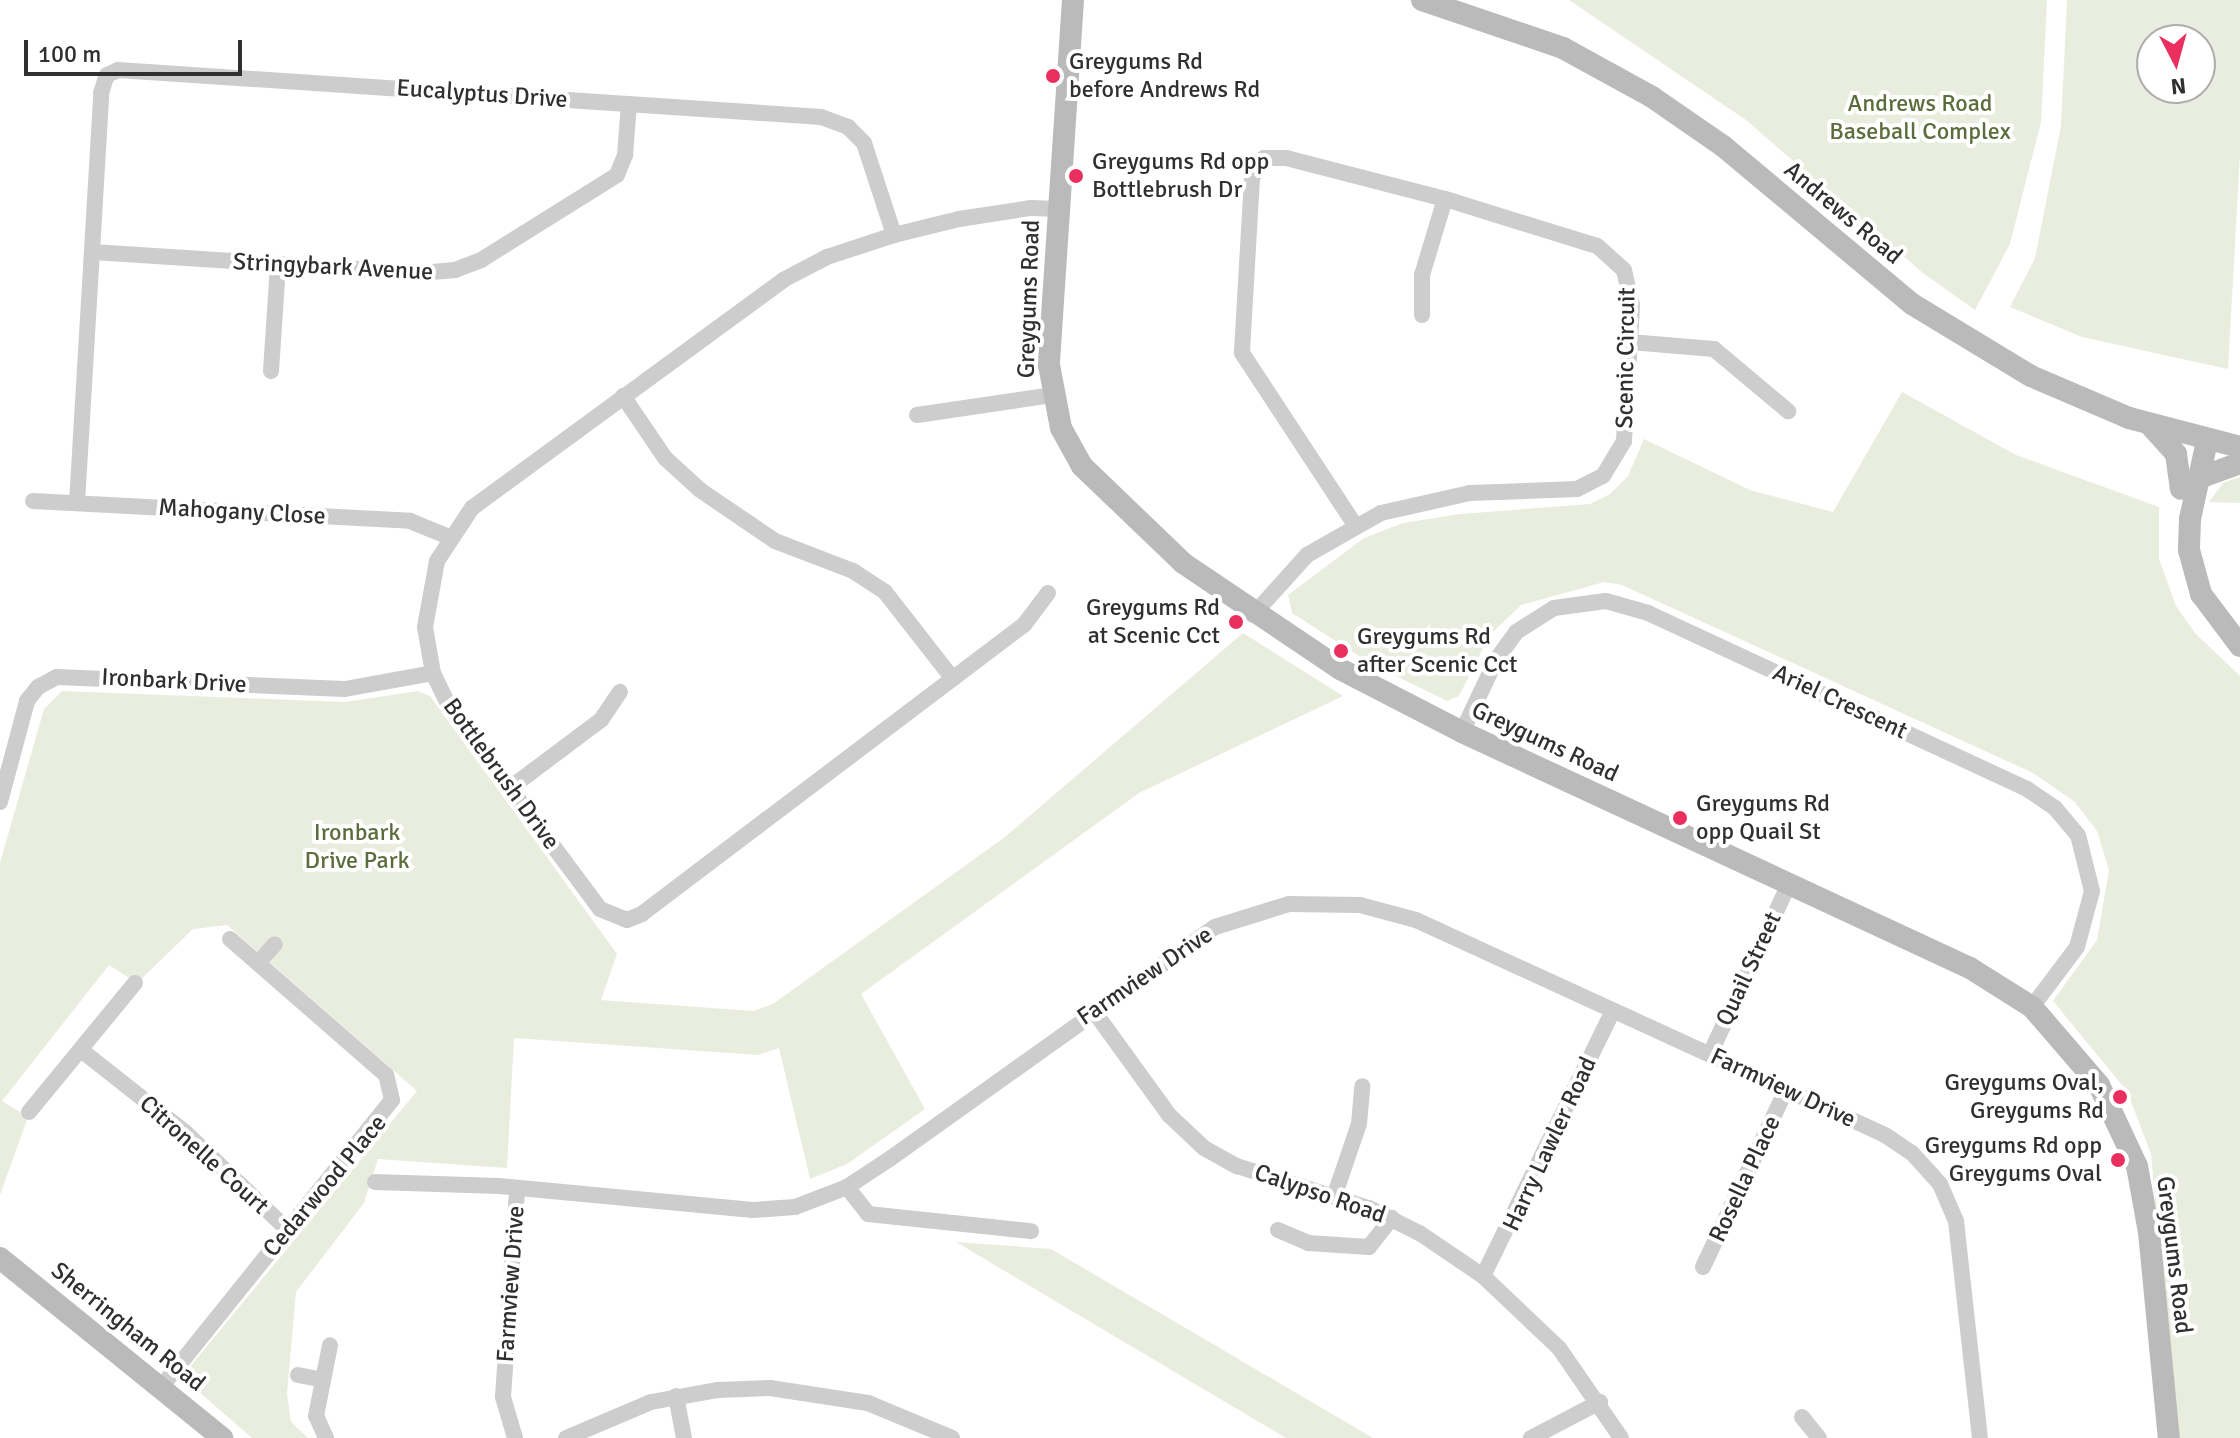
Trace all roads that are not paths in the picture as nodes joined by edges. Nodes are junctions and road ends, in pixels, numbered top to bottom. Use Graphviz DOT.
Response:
graph roads {
  1 [pos="1073,0"];
  2 [pos="1422,0"];
  3 [pos="629,104"];
  4 [pos="1445,199"];
  5 [pos="1058,209"];
  6 [pos="894,235"];
  7 [pos="93,252"];
  8 [pos="278,265"];
  9 [pos="1422,315"];
  10 [pos="1630,342"];
  11 [pos="271,371"];
  12 [pos="1052,395"];
  13 [pos="623,396"];
  14 [pos="1788,411"];
  15 [pos="917,415"];
  16 [pos="2150,425"];
  17 [pos="2200,439"];
  18 [pos="2240,447"];
  19 [pos="2240,463"];
  20 [pos="2190,483"];
  21 [pos="33,501"];
  22 [pos="77,503"];
  23 [pos="1355,525"];
  24 [pos="449,537"];
  25 [pos="1048,593"];
  26 [pos="1253,615"];
  27 [pos="2234,640"];
  28 [pos="433,673"];
  29 [pos="953,679"];
  30 [pos="620,692"];
  31 [pos="1462,732"];
  32 [pos="510,788"];
  33 [pos="0,802"];
  34 [pos="1789,884"];
  35 [pos="230,939"];
  36 [pos="275,944"];
  37 [pos="258,963"];
  38 [pos="135,983"];
  39 [pos="2032,1007"];
  40 [pos="1093,1010"];
  41 [pos="1613,1011"];
  42 [pos="81,1050"];
  43 [pos="1710,1054"];
  44 [pos="1362,1086"];
  45 [pos="1786,1090"];
  46 [pos="29,1112"];
  47 [pos="375,1182"];
  48 [pos="847,1187"];
  49 [pos="517,1192"];
  50 [pos="1335,1194"];
  51 [pos="1392,1218"];
  52 [pos="288,1230"];
  53 [pos="1278,1230"];
  54 [pos="1031,1231"];
  55 [pos="0,1258"];
  56 [pos="1703,1267"];
  57 [pos="1483,1276"];
  58 [pos="330,1345"];
  59 [pos="298,1375"];
  60 [pos="323,1380"];
  61 [pos="162,1386"];
  62 [pos="676,1396"];
  63 [pos="1600,1402"];
  64 [pos="1802,1417"];
  65 [pos="222,1438"];
  66 [pos="326,1438"];
  67 [pos="515,1438"];
  68 [pos="566,1438"];
  69 [pos="684,1438"];
  70 [pos="952,1438"];
  71 [pos="1531,1438"];
  72 [pos="1621,1438"];
  73 [pos="1819,1438"];
  74 [pos="1980,1438"];
  75 [pos="2169,1438"];
  1 -- 5 [label="street, Greygums Road"];
  2 -- 16 [label="street, Andrews Road"];
  3 -- 6 [label="street, Eucalyptus Drive"];
  3 -- 7 [label="street, Eucalyptus Drive"];
  3 -- 8 [label="street, Stringybark Avenue"];
  4 -- 9 [label="street"];
  4 -- 10 [label="street, Scenic Circuit"];
  4 -- 23 [label="street, Scenic Circuit"];
  5 -- 6 [label="street, Bottlebrush Drive"];
  5 -- 12 [label="street, Greygums Road"];
  6 -- 13 [label="street, Bottlebrush Drive"];
  7 -- 8 [label="street, Stringybark Avenue"];
  7 -- 22 [label="street, Eucalyptus Drive"];
  8 -- 11 [label="street"];
  10 -- 14 [label="street"];
  10 -- 23 [label="street, Scenic Circuit"];
  12 -- 15 [label="street"];
  12 -- 26 [label="street, Greygums Road"];
  13 -- 24 [label="street, Bottlebrush Drive"];
  13 -- 29 [label="street"];
  16 -- 17 [label="street, Andrews Road"];
  16 -- 20 [label="street"];
  17 -- 18 [label="street, Andrews Road"];
  17 -- 20 [label="street"];
  19 -- 20 [label="street"];
  20 -- 27 [label="street"];
  21 -- 22 [label="street, Mahogany Close"];
  22 -- 24 [label="street, Mahogany Close"];
  23 -- 26 [label="street, Scenic Circuit"];
  24 -- 28 [label="street, Bottlebrush Drive"];
  25 -- 29 [label="street, Bottlebrush Drive"];
  26 -- 31 [label="street, Greygums Road"];
  28 -- 32 [label="street, Bottlebrush Drive"];
  28 -- 33 [label="street, Ironbark Drive"];
  29 -- 32 [label="street, Bottlebrush Drive"];
  30 -- 32 [label="street"];
  31 -- 34 [label="street, Greygums Road"];
  31 -- 39 [label="street, Ariel Crescent"];
  34 -- 39 [label="street, Greygums Road"];
  34 -- 43 [label="street, Quail Street"];
  35 -- 37 [label="street, Cedarwood Place"];
  36 -- 37 [label="street"];
  37 -- 52 [label="street, Cedarwood Place"];
  38 -- 42 [label="street"];
  39 -- 75 [label="street, Greygums Road"];
  40 -- 41 [label="street, Farmview Drive"];
  40 -- 48 [label="street, Farmview Drive"];
  40 -- 50 [label="street, Calypso Road"];
  41 -- 43 [label="street, Farmview Drive"];
  41 -- 57 [label="street, Harry Lawler Road"];
  42 -- 46 [label="street"];
  42 -- 52 [label="street, Citronelle Court"];
  43 -- 45 [label="street, Farmview Drive"];
  44 -- 50 [label="street"];
  45 -- 56 [label="street, Rosella Place"];
  45 -- 74 [label="street, Farmview Drive"];
  47 -- 49 [label="street"];
  48 -- 49 [label="street, Farmview Drive"];
  48 -- 54 [label="street"];
  49 -- 67 [label="street, Farmview Drive"];
  50 -- 51 [label="street, Calypso Road"];
  51 -- 53 [label="street"];
  51 -- 57 [label="street, Calypso Road"];
  52 -- 61 [label="street, Cedarwood Place"];
  55 -- 61 [label="street, Sherringham Road"];
  57 -- 63 [label="street, Calypso Road"];
  58 -- 60 [label="street"];
  59 -- 60 [label="street"];
  60 -- 66 [label="street"];
  61 -- 65 [label="street, Sherringham Road"];
  62 -- 68 [label="street"];
  62 -- 69 [label="street"];
  62 -- 70 [label="street"];
  63 -- 71 [label="street"];
  63 -- 72 [label="street, Calypso Road"];
  64 -- 73 [label="street"];
}
